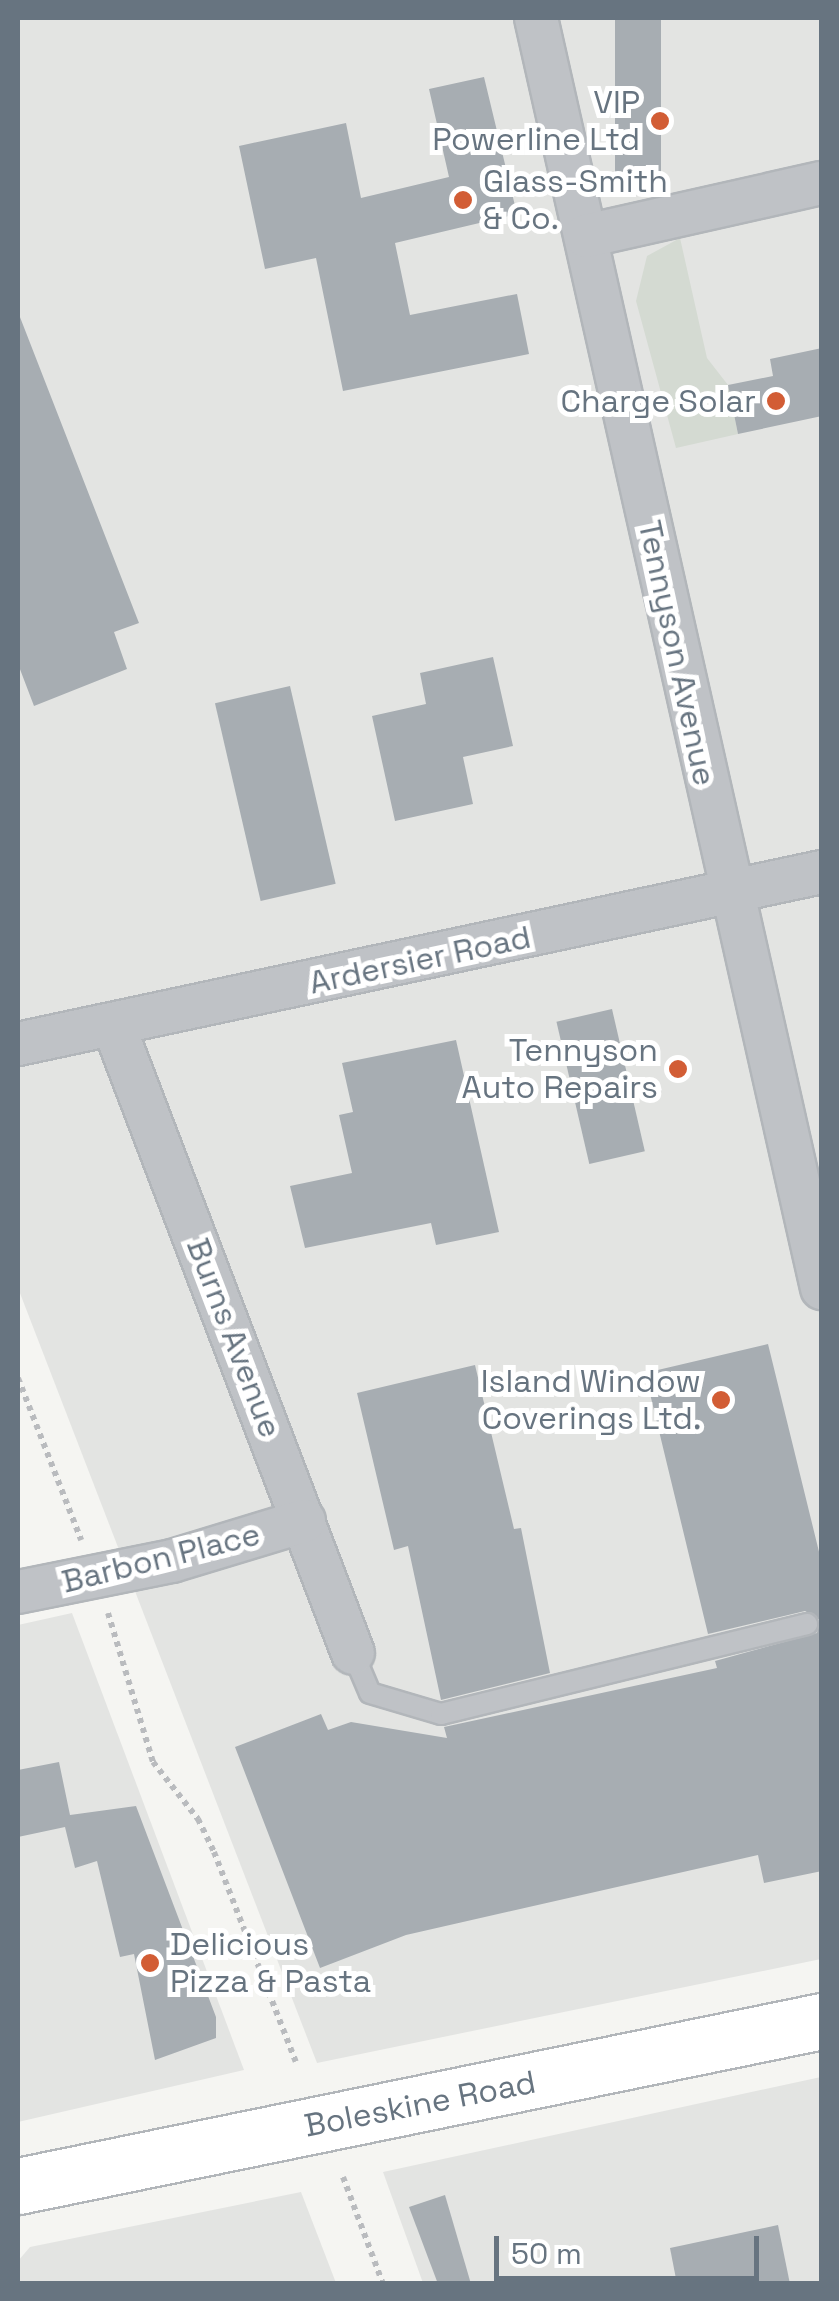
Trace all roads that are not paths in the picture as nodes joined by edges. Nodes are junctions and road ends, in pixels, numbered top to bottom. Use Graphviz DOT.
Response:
graph roads {
  1 [pos="536,18"];
  2 [pos="822,183"];
  3 [pos="586,236"];
  4 [pos="822,872"];
  5 [pos="730,896"];
  6 [pos="112,1024"];
  7 [pos="18,1044"];
  8 [pos="822,1288"];
  9 [pos="304,1521"];
  10 [pos="18,1592"];
  11 [pos="807,1624"];
  12 [pos="353,1653"];
  13 [pos="822,2021"];
  14 [pos="18,2186"];
  1 -- 3 [label="street, Tennyson Avenue"];
  2 -- 3 [label="street"];
  3 -- 5 [label="street, Tennyson Avenue"];
  4 -- 5 [label="street, Ardersier Road"];
  5 -- 6 [label="street, Ardersier Road"];
  5 -- 8 [label="street, Tennyson Avenue"];
  6 -- 7 [label="street, Ardersier Road"];
  6 -- 9 [label="street, Burns Avenue"];
  9 -- 10 [label="street, Barbon Place"];
  9 -- 12 [label="street, Burns Avenue"];
  11 -- 12 [label="lane"];
  13 -- 14 [label="main road, Boleskine Road"];
}
